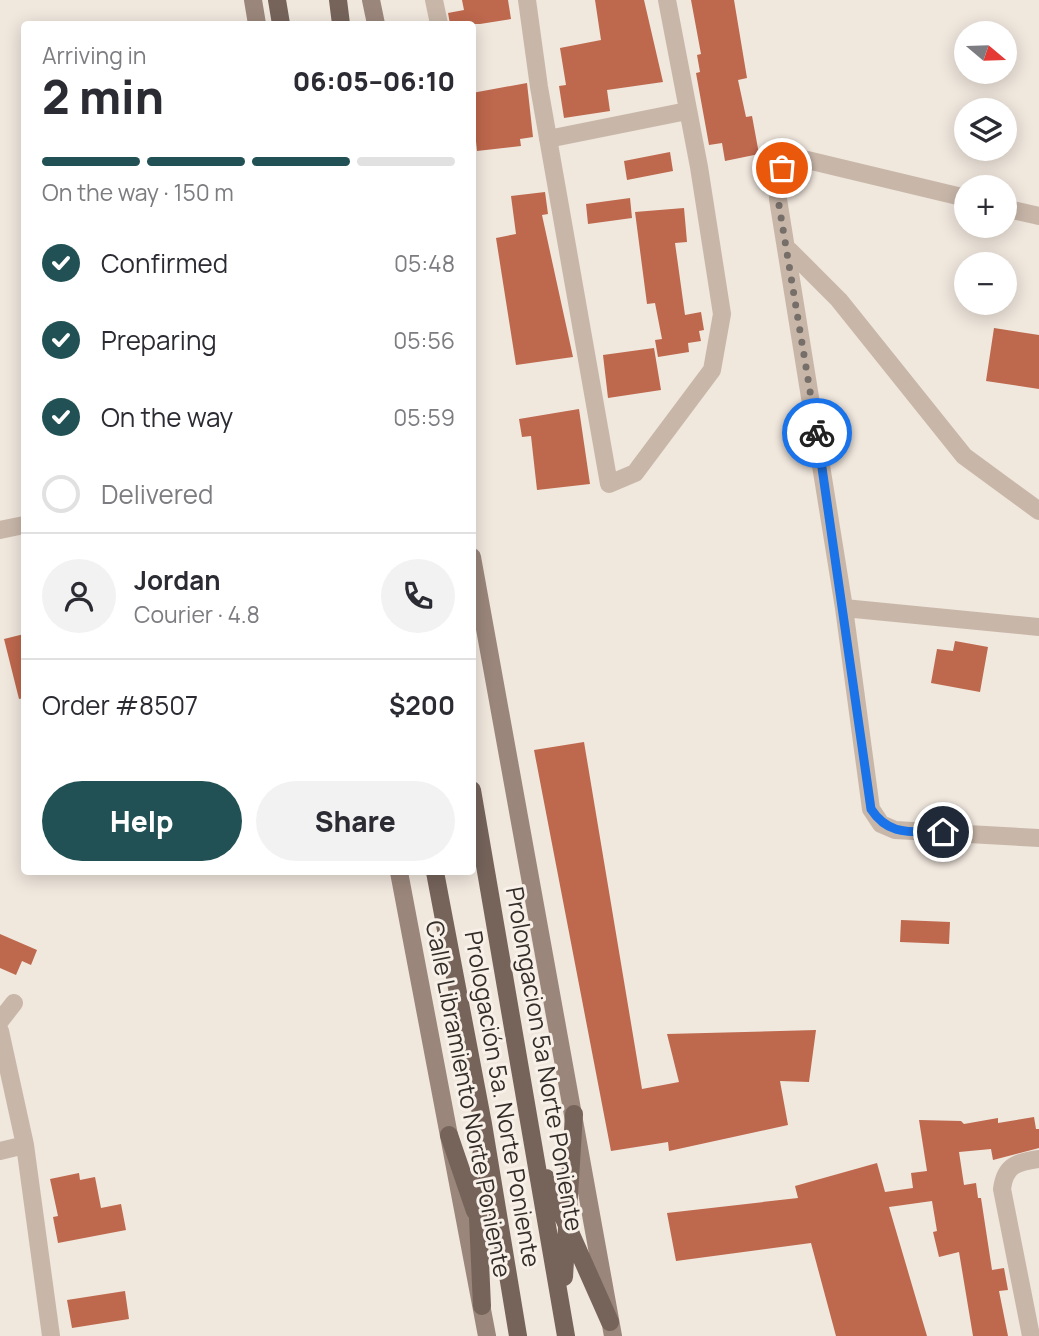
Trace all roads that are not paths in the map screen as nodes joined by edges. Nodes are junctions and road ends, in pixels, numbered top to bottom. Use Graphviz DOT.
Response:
graph roads {
  1 [pos="253,0"];
  2 [pos="277,0"];
  3 [pos="340,0"];
  4 [pos="371,0"];
  5 [pos="434,0"];
  6 [pos="527,0"];
  7 [pos="667,0"];
  8 [pos="256,21"];
  9 [pos="280,21"];
  10 [pos="341,21"];
  11 [pos="375,21"];
  12 [pos="438,21"];
  13 [pos="687,110"];
  14 [pos="548,139"];
  15 [pos="954,195"];
  16 [pos="1017,211"];
  17 [pos="1039,216"];
  18 [pos="789,250"];
  19 [pos="1039,511"];
  20 [pos="21,526"];
  21 [pos="0,530"];
  22 [pos="476,579"];
  23 [pos="844,608"];
  24 [pos="1039,626"];
  25 [pos="476,813"];
  26 [pos="1039,838"];
  27 [pos="400,875"];
  28 [pos="436,875"];
  29 [pos="14,1003"];
  30 [pos="0,1021"];
  31 [pos="0,1031"];
  32 [pos="574,1114"];
  33 [pos="483,1124"];
  34 [pos="449,1135"];
  35 [pos="25,1144"];
  36 [pos="0,1151"];
  37 [pos="535,1155"];
  38 [pos="1039,1159"];
  39 [pos="478,1218"];
  40 [pos="567,1225"];
  41 [pos="513,1298"];
  42 [pos="482,1306"];
  43 [pos="562,1309"];
  44 [pos="612,1329"];
  45 [pos="51,1336"];
  46 [pos="487,1336"];
  47 [pos="518,1336"];
  48 [pos="566,1336"];
  49 [pos="1031,1336"];
  1 -- 8 [label="street"];
  2 -- 9 [label="main road"];
  3 -- 10 [label="main road"];
  4 -- 11 [label="street"];
  5 -- 12 [label="street"];
  6 -- 14 [label="street"];
  7 -- 13 [label="street"];
  13 -- 14 [label="street"];
  13 -- 14 [label="street"];
  15 -- 18 [label="street"];
  16 -- 17 [label="street"];
  18 -- 19 [label="street"];
  18 -- 23 [label="street"];
  20 -- 21 [label="street"];
  22 -- 32 [label="street"];
  23 -- 24 [label="street"];
  23 -- 26 [label="street"];
  25 -- 37 [label="main road, Prolongacion 5a Norte Poniente"];
  27 -- 34 [label="street, Calle Libramiento Norte Poniente"];
  28 -- 33 [label="main road, Prologación 5a. Norte Poniente"];
  29 -- 30 [label="street"];
  31 -- 35 [label="street"];
  32 -- 40 [label="main road"];
  32 -- 44 [label="street"];
  33 -- 39 [label="main road"];
  33 -- 41 [label="main road, Prologación 5a. Norte Poniente"];
  34 -- 39 [label="main road"];
  34 -- 42 [label="street, Calle Libramiento Norte Poniente"];
  35 -- 36 [label="street"];
  35 -- 45 [label="street"];
  37 -- 40 [label="main road"];
  37 -- 43 [label="main road, Prolongacion 5a Norte Poniente"];
  38 -- 49 [label="street"];
  39 -- 41 [label="main road"];
  39 -- 42 [label="main road"];
  40 -- 43 [label="main road"];
  40 -- 44 [label="main road"];
  41 -- 47 [label="main road, Prologación 5a. Norte Poniente"];
  42 -- 46 [label="street, Calle Libramiento Norte Poniente"];
  43 -- 48 [label="main road, Prolongacion 5a Norte Poniente"];
}
